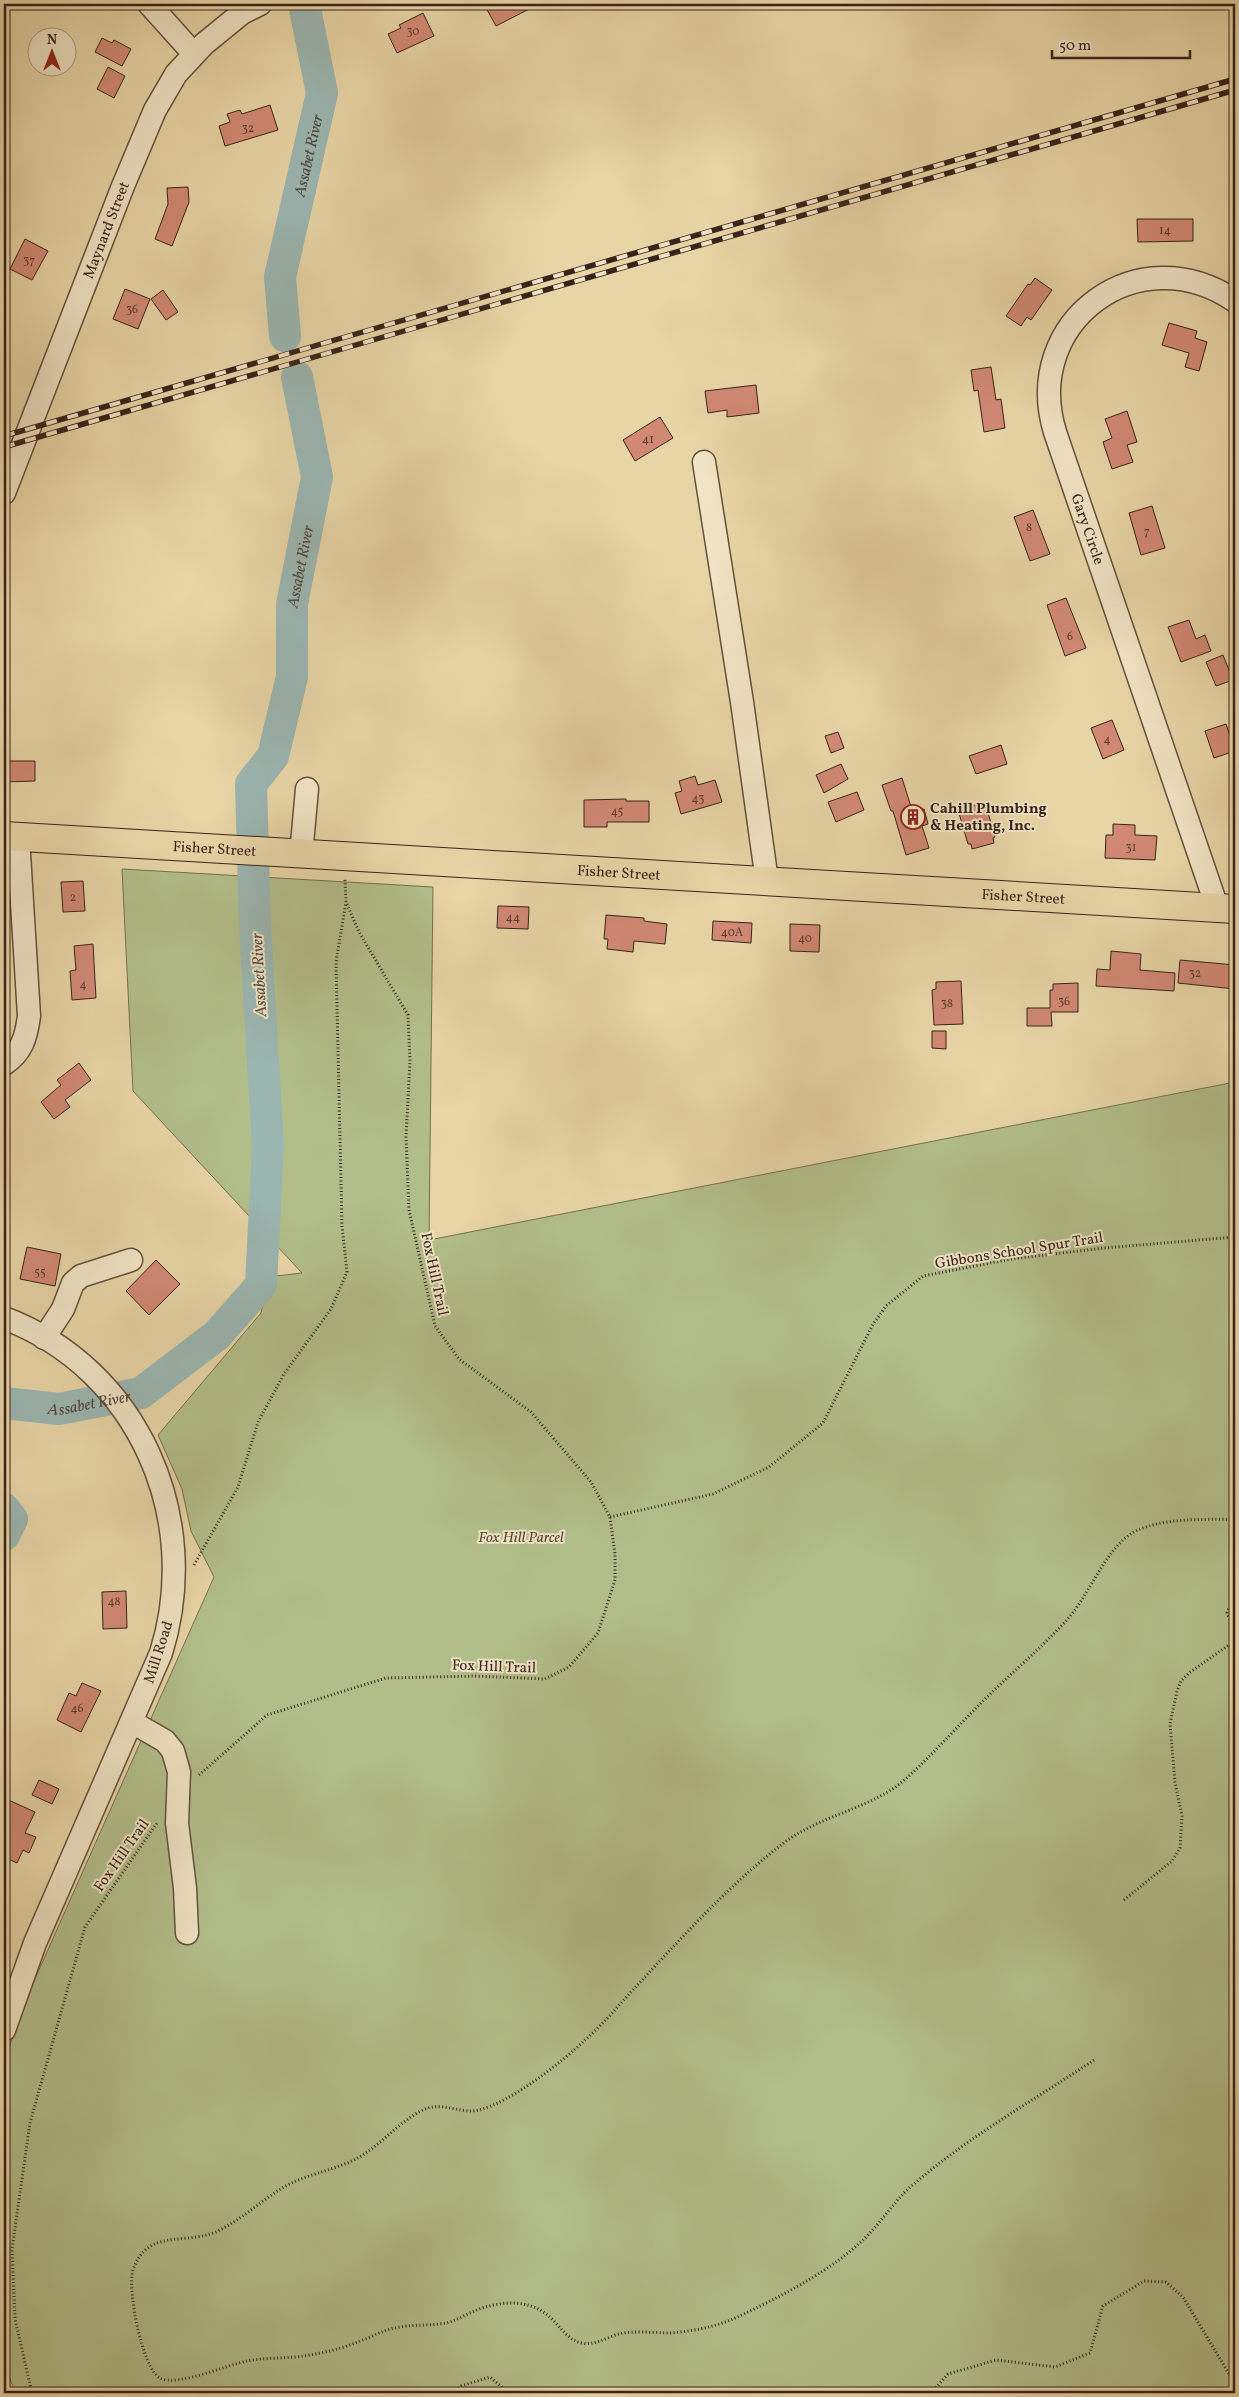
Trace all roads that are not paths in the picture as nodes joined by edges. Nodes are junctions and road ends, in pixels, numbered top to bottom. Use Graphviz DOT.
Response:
graph roads {
  1 [pos="149,4"];
  2 [pos="260,4"];
  3 [pos="194,54"];
  4 [pos="1235,302"];
  5 [pos="704,462"];
  6 [pos="4,493"];
  7 [pos="308,789"];
  8 [pos="11,836"];
  9 [pos="301,855"];
  10 [pos="767,881"];
  11 [pos="1226,908"];
  12 [pos="4,1064"];
  13 [pos="131,1260"];
  14 [pos="4,1318"];
  15 [pos="53,1344"];
  16 [pos="132,1722"];
  17 [pos="187,1933"];
  18 [pos="4,2030"];
  1 -- 3 [label="street"];
  2 -- 3 [label="street, Maynard Street"];
  3 -- 6 [label="street, Maynard Street"];
  4 -- 11 [label="street, Gary Circle"];
  5 -- 10 [label="street"];
  7 -- 9 [label="street"];
  8 -- 9 [label="main road, Fisher Street"];
  8 -- 12 [label="street"];
  9 -- 10 [label="main road, Fisher Street"];
  10 -- 11 [label="main road, Fisher Street"];
  13 -- 15 [label="street"];
  14 -- 15 [label="street, Mill Road"];
  15 -- 16 [label="street, Mill Road"];
  16 -- 17 [label="street"];
  16 -- 18 [label="street, Mill Road"];
}
